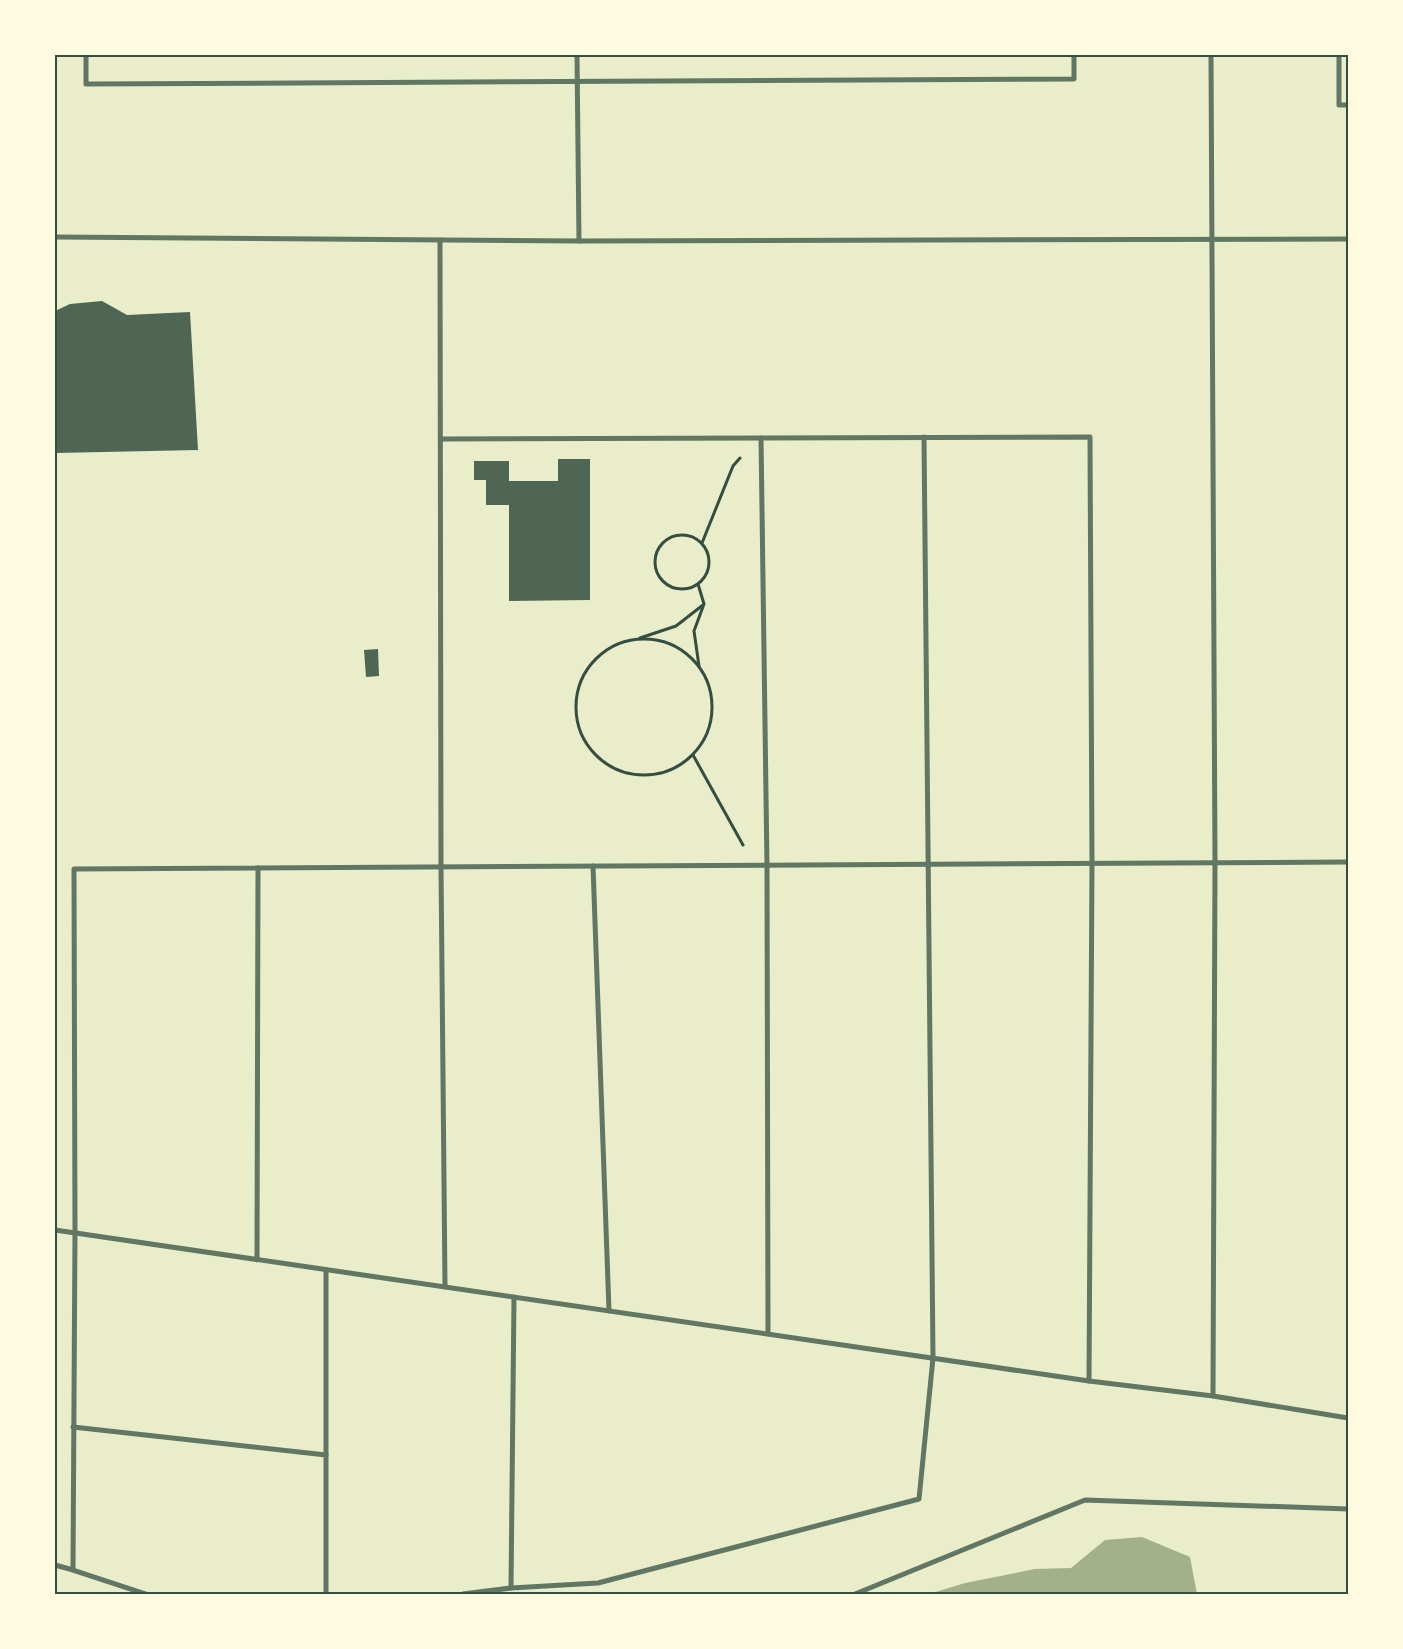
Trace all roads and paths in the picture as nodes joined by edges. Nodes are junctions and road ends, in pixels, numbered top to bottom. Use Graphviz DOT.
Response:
graph roads {
  1 [pos="86,55"];
  2 [pos="577,55"];
  3 [pos="1074,55"];
  4 [pos="1211,55"];
  5 [pos="1339,55"];
  6 [pos="577,82"];
  7 [pos="1348,106"];
  8 [pos="55,237"];
  9 [pos="1348,239"];
  10 [pos="440,240"];
  11 [pos="1211,240"];
  12 [pos="579,241"];
  13 [pos="924,437"];
  14 [pos="761,438"];
  15 [pos="441,439"];
  16 [pos="740,458"];
  17 [pos="702,543"];
  18 [pos="698,584"];
  19 [pos="704,604"];
  20 [pos="637,639"];
  21 [pos="700,667"];
  22 [pos="693,755"];
  23 [pos="743,845"];
  24 [pos="1348,862"];
  25 [pos="1092,863"];
  26 [pos="1215,863"];
  27 [pos="929,865"];
  28 [pos="593,866"];
  29 [pos="767,866"];
  30 [pos="441,867"];
  31 [pos="258,868"];
  32 [pos="55,1230"];
  33 [pos="74,1233"];
  34 [pos="258,1260"];
  35 [pos="326,1270"];
  36 [pos="445,1287"];
  37 [pos="514,1297"];
  38 [pos="609,1311"];
  39 [pos="768,1334"];
  40 [pos="933,1358"];
  41 [pos="1089,1381"];
  42 [pos="1213,1396"];
  43 [pos="1348,1418"];
  44 [pos="73,1427"];
  45 [pos="326,1455"];
  46 [pos="1348,1509"];
  47 [pos="55,1565"];
  48 [pos="73,1570"];
  49 [pos="511,1588"];
  50 [pos="146,1594"];
  51 [pos="326,1594"];
  52 [pos="463,1594"];
  53 [pos="508,1594"];
  54 [pos="855,1594"];
  1 -- 6 [label="street"];
  2 -- 6 [label="street"];
  3 -- 6 [label="street"];
  4 -- 11 [label="street"];
  5 -- 7 [label="street"];
  6 -- 12 [label="street"];
  8 -- 10 [label="street"];
  9 -- 11 [label="street"];
  10 -- 12 [label="street"];
  10 -- 15 [label="street"];
  11 -- 12 [label="street"];
  11 -- 26 [label="street"];
  13 -- 14 [label="street"];
  13 -- 25 [label="street"];
  13 -- 27 [label="street"];
  14 -- 15 [label="street"];
  14 -- 29 [label="street"];
  15 -- 30 [label="street"];
  16 -- 17 [label="path"];
  17 -- 18 [label="path"];
  17 -- 18 [label="path"];
  18 -- 19 [label="path"];
  19 -- 20 [label="path"];
  19 -- 21 [label="path"];
  20 -- 21 [label="path"];
  20 -- 22 [label="path"];
  21 -- 22 [label="path"];
  22 -- 23 [label="path"];
  24 -- 26 [label="street"];
  25 -- 26 [label="street"];
  25 -- 27 [label="street"];
  25 -- 41 [label="street"];
  26 -- 42 [label="street"];
  27 -- 29 [label="street"];
  27 -- 40 [label="street"];
  28 -- 29 [label="street"];
  28 -- 30 [label="street"];
  28 -- 38 [label="street"];
  29 -- 39 [label="street"];
  30 -- 31 [label="street"];
  30 -- 36 [label="street"];
  31 -- 33 [label="street"];
  31 -- 34 [label="street"];
  32 -- 33 [label="street"];
  33 -- 34 [label="street"];
  33 -- 44 [label="street"];
  34 -- 35 [label="street"];
  35 -- 36 [label="street"];
  35 -- 45 [label="street"];
  36 -- 37 [label="street"];
  37 -- 38 [label="street"];
  37 -- 49 [label="street"];
  38 -- 39 [label="street"];
  39 -- 40 [label="street"];
  40 -- 41 [label="street"];
  40 -- 49 [label="street"];
  41 -- 42 [label="street"];
  42 -- 43 [label="street"];
  44 -- 45 [label="street"];
  44 -- 48 [label="street"];
  45 -- 51 [label="street"];
  46 -- 54 [label="street"];
  47 -- 48 [label="street"];
  48 -- 50 [label="street"];
  49 -- 52 [label="street"];
  49 -- 53 [label="street"];
}
